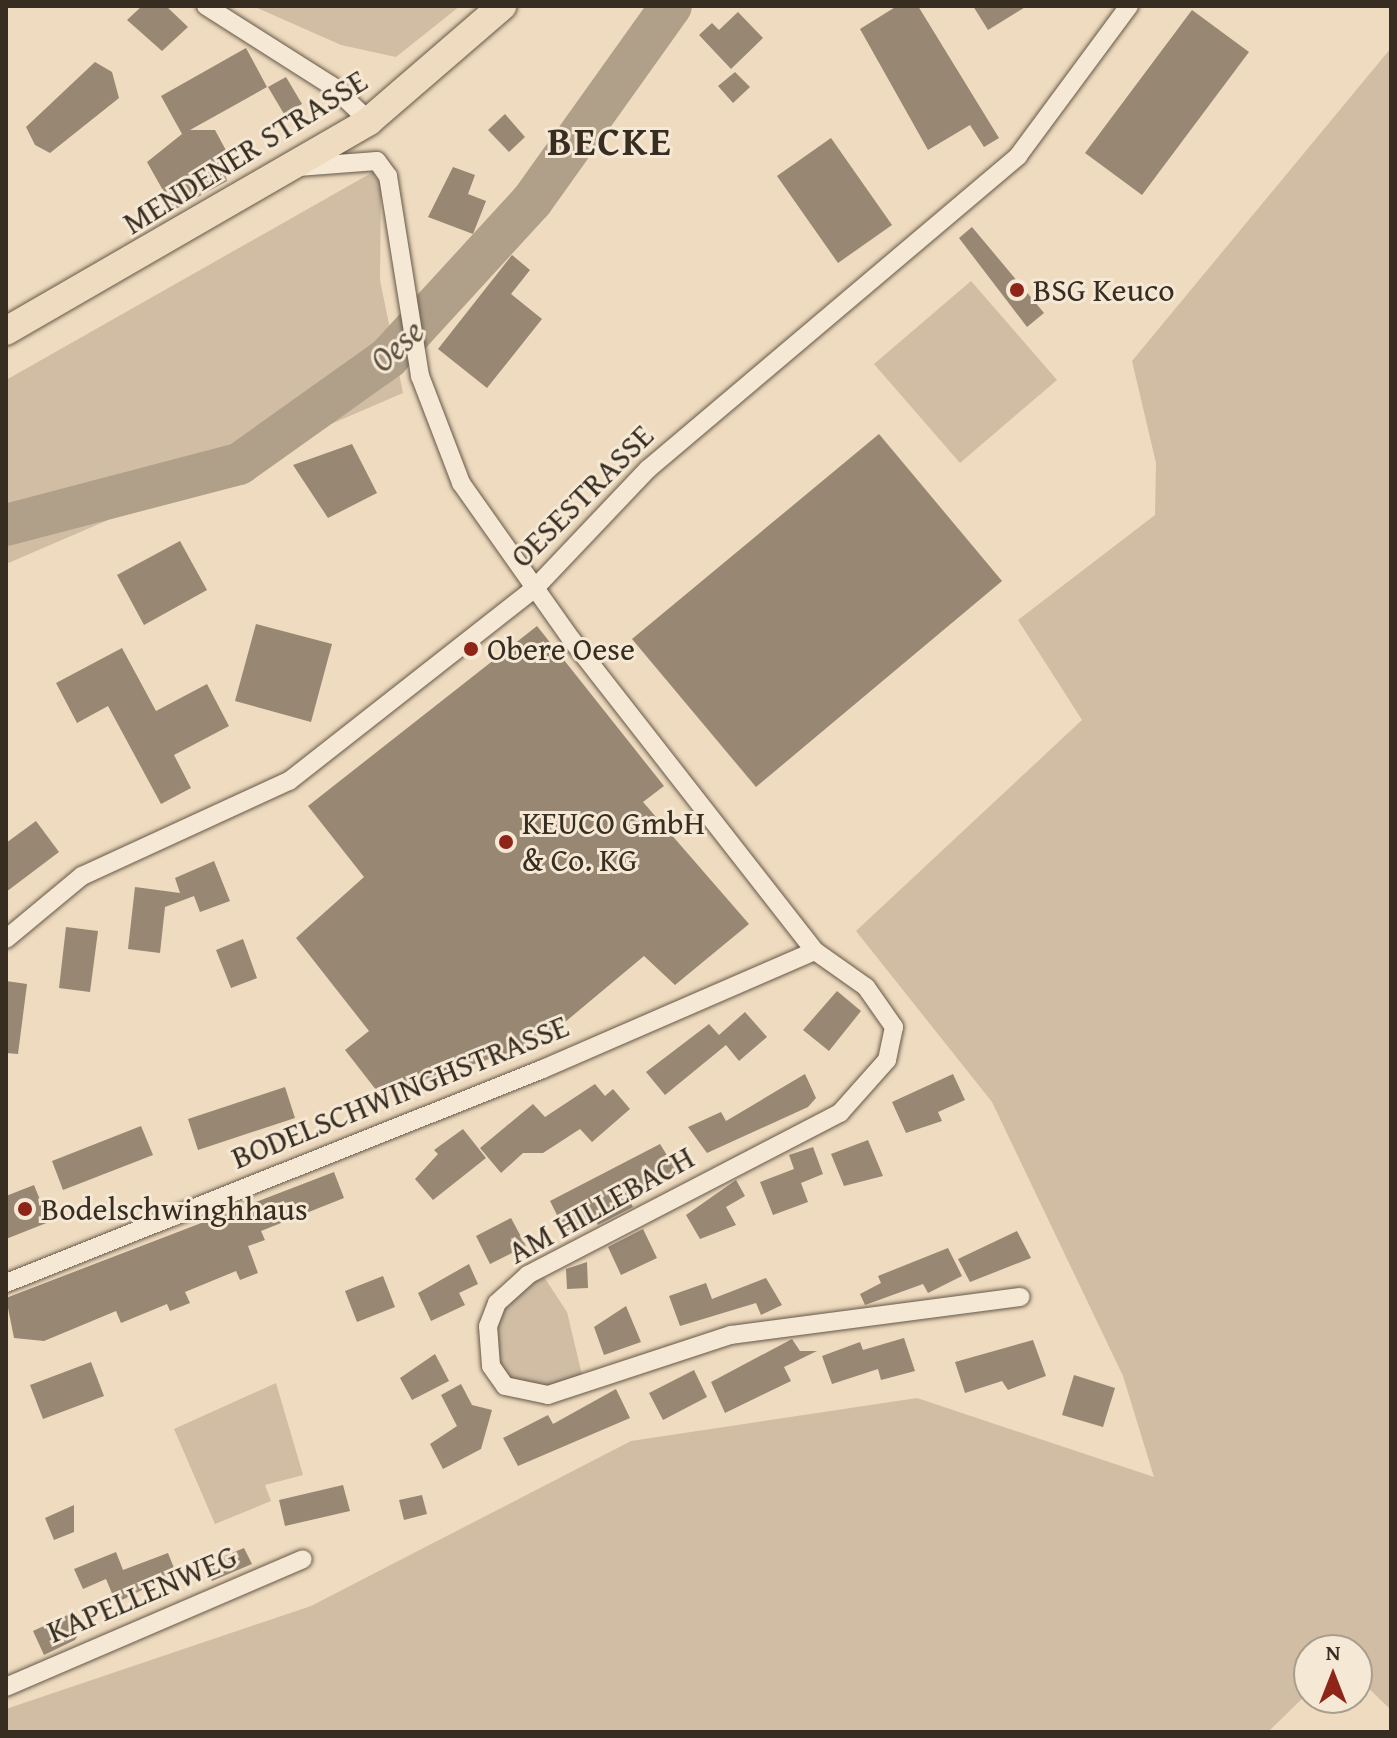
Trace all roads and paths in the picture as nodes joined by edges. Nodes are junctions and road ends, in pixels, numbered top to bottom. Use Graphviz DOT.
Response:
graph roads {
  1 [pos="206,6"];
  2 [pos="502,6"];
  3 [pos="1129,6"];
  4 [pos="369,121"];
  5 [pos="298,167"];
  6 [pos="6,331"];
  7 [pos="536,587"];
  8 [pos="6,939"];
  9 [pos="815,951"];
  10 [pos="6,1283"];
  11 [pos="1021,1297"];
  12 [pos="303,1559"];
  13 [pos="6,1687"];
  1 -- 4 [label="street"];
  2 -- 4 [label="main road, MENDENER STRASSE"];
  3 -- 7 [label="street, OESESTRASSE"];
  4 -- 5 [label="main road, MENDENER STRASSE"];
  5 -- 6 [label="main road, MENDENER STRASSE"];
  5 -- 7 [label="street"];
  7 -- 8 [label="street, OESESTRASSE"];
  7 -- 9 [label="street"];
  9 -- 10 [label="street, BODELSCHWINGHSTRASSE"];
  9 -- 11 [label="street, AM HILLEBACH"];
  12 -- 13 [label="street, KAPELLENWEG"];
}
